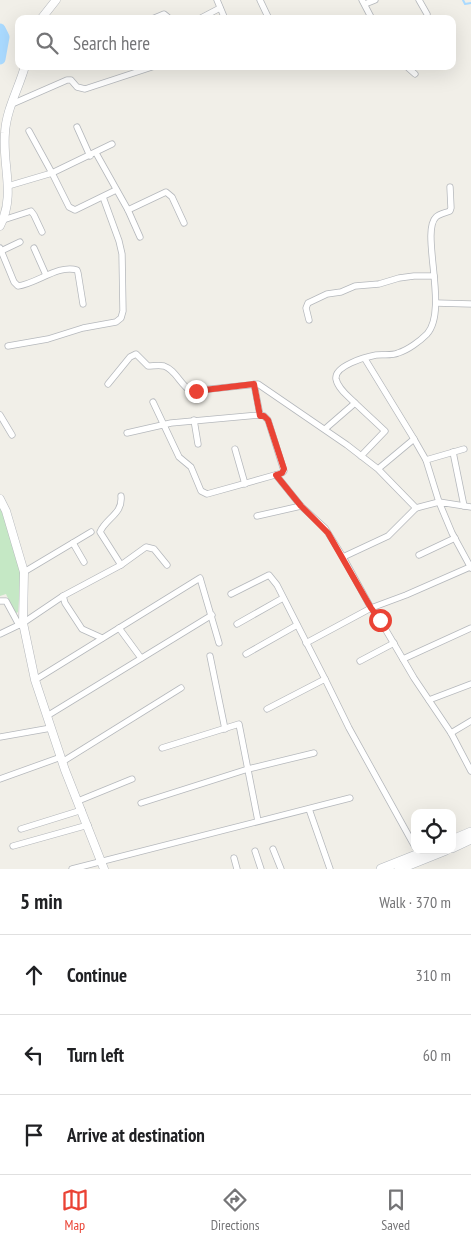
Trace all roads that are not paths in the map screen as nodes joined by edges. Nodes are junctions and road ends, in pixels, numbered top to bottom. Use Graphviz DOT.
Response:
graph roads {
  1 [pos="56,0"];
  2 [pos="216,0"];
  3 [pos="260,0"];
  4 [pos="375,0"];
  5 [pos="419,0"];
  6 [pos="364,2"];
  7 [pos="220,8"];
  8 [pos="427,14"];
  9 [pos="44,15"];
  10 [pos="207,15"];
  11 [pos="223,15"];
  12 [pos="266,15"];
  13 [pos="370,15"];
  14 [pos="24,70"];
  15 [pos="144,70"];
  16 [pos="410,70"];
  17 [pos="415,74"];
  18 [pos="12,104"];
  19 [pos="77,127"];
  20 [pos="29,132"];
  21 [pos="112,144"];
  22 [pos="93,154"];
  23 [pos="52,174"];
  24 [pos="8,186"];
  25 [pos="450,187"];
  26 [pos="116,190"];
  27 [pos="103,197"];
  28 [pos="128,210"];
  29 [pos="1,223"];
  30 [pos="184,223"];
  31 [pos="42,232"];
  32 [pos="140,237"];
  33 [pos="20,242"];
  34 [pos="34,248"];
  35 [pos="1,249"];
  36 [pos="46,275"];
  37 [pos="434,276"];
  38 [pos="436,303"];
  39 [pos="83,304"];
  40 [pos="471,304"];
  41 [pos="309,320"];
  42 [pos="8,346"];
  43 [pos="365,359"];
  44 [pos="108,384"];
  45 [pos="254,384"];
  46 [pos="154,402"];
  47 [pos="355,404"];
  48 [pos="0,415"];
  49 [pos="260,416"];
  50 [pos="194,420"];
  51 [pos="163,424"];
  52 [pos="325,429"];
  53 [pos="127,432"];
  54 [pos="12,435"];
  55 [pos="414,439"];
  56 [pos="198,444"];
  57 [pos="235,449"];
  58 [pos="464,449"];
  59 [pos="453,452"];
  60 [pos="361,456"];
  61 [pos="426,460"];
  62 [pos="378,469"];
  63 [pos="276,475"];
  64 [pos="244,484"];
  65 [pos="121,496"];
  66 [pos="0,498"];
  67 [pos="439,502"];
  68 [pos="301,506"];
  69 [pos="464,506"];
  70 [pos="471,507"];
  71 [pos="416,508"];
  72 [pos="257,516"];
  73 [pos="91,532"];
  74 [pos="455,538"];
  75 [pos="73,543"];
  76 [pos="419,554"];
  77 [pos="343,557"];
  78 [pos="84,562"];
  79 [pos="121,565"];
  80 [pos="167,565"];
  81 [pos="471,567"];
  82 [pos="24,572"];
  83 [pos="231,594"];
  84 [pos="63,596"];
  85 [pos="284,598"];
  86 [pos="0,601"];
  87 [pos="371,608"];
  88 [pos="212,615"];
  89 [pos="22,624"];
  90 [pos="237,624"];
  91 [pos="297,625"];
  92 [pos="119,628"];
  93 [pos="471,628"];
  94 [pos="0,634"];
  95 [pos="102,638"];
  96 [pos="219,643"];
  97 [pos="306,643"];
  98 [pos="394,643"];
  99 [pos="246,654"];
  100 [pos="210,656"];
  101 [pos="141,658"];
  102 [pos="403,659"];
  103 [pos="360,661"];
  104 [pos="325,679"];
  105 [pos="35,680"];
  106 [pos="471,684"];
  107 [pos="181,688"];
  108 [pos="429,700"];
  109 [pos="267,709"];
  110 [pos="47,716"];
  111 [pos="471,722"];
  112 [pos="50,728"];
  113 [pos="225,729"];
  114 [pos="451,733"];
  115 [pos="0,737"];
  116 [pos="162,748"];
  117 [pos="314,753"];
  118 [pos="62,759"];
  119 [pos="248,769"];
  120 [pos="471,771"];
  121 [pos="0,778"];
  122 [pos="132,779"];
  123 [pos="350,798"];
  124 [pos="78,801"];
  125 [pos="141,804"];
  126 [pos="309,809"];
  127 [pos="82,810"];
  128 [pos="258,822"];
  129 [pos="88,825"];
  130 [pos="22,829"];
  131 [pos="471,832"];
  132 [pos="456,838"];
  133 [pos="411,839"];
  134 [pos="471,839"];
  135 [pos="13,846"];
  136 [pos="456,846"];
  137 [pos="273,849"];
  138 [pos="255,851"];
  139 [pos="411,853"];
  140 [pos="436,854"];
  141 [pos="234,858"];
  142 [pos="101,860"];
  143 [pos="72,869"];
  144 [pos="104,869"];
  145 [pos="237,869"];
  146 [pos="261,869"];
  147 [pos="281,869"];
  148 [pos="330,869"];
  149 [pos="381,869"];
  150 [pos="399,869"];
  1 -- 9 [label="street"];
  2 -- 7 [label="street"];
  3 -- 12 [label="street"];
  4 -- 6 [label="street"];
  5 -- 8 [label="street"];
  6 -- 13 [label="street"];
  7 -- 10 [label="street"];
  7 -- 11 [label="street"];
  14 -- 18 [label="street"];
  15 -- 18 [label="street"];
  16 -- 17 [label="street"];
  18 -- 24 [label="street"];
  19 -- 22 [label="street"];
  20 -- 23 [label="street"];
  21 -- 22 [label="street"];
  22 -- 23 [label="street"];
  22 -- 26 [label="street"];
  23 -- 24 [label="street"];
  23 -- 27 [label="street"];
  24 -- 29 [label="street"];
  25 -- 37 [label="street"];
  26 -- 27 [label="street"];
  26 -- 28 [label="street"];
  27 -- 42 [label="street"];
  28 -- 30 [label="street"];
  28 -- 32 [label="street"];
  29 -- 31 [label="street"];
  33 -- 35 [label="street"];
  34 -- 36 [label="street"];
  35 -- 36 [label="street"];
  36 -- 39 [label="street"];
  37 -- 38 [label="street"];
  37 -- 41 [label="street"];
  38 -- 40 [label="street"];
  38 -- 43 [label="street"];
  43 -- 47 [label="street"];
  43 -- 55 [label="street"];
  44 -- 45 [label="street"];
  45 -- 49 [label="street"];
  45 -- 52 [label="street"];
  46 -- 51 [label="street"];
  47 -- 52 [label="street"];
  47 -- 60 [label="street"];
  48 -- 54 [label="street"];
  49 -- 50 [label="street"];
  49 -- 63 [label="street"];
  50 -- 51 [label="street"];
  50 -- 56 [label="street"];
  51 -- 53 [label="street"];
  51 -- 64 [label="street"];
  52 -- 60 [label="street"];
  55 -- 61 [label="street"];
  55 -- 62 [label="street"];
  57 -- 64 [label="street"];
  58 -- 59 [label="street"];
  59 -- 61 [label="street"];
  59 -- 69 [label="street"];
  60 -- 62 [label="street"];
  61 -- 67 [label="street"];
  62 -- 71 [label="street"];
  63 -- 64 [label="street"];
  63 -- 68 [label="street"];
  65 -- 79 [label="street"];
  66 -- 82 [label="street"];
  67 -- 69 [label="street"];
  67 -- 71 [label="street"];
  67 -- 74 [label="street"];
  68 -- 72 [label="street"];
  68 -- 77 [label="street"];
  69 -- 70 [label="street"];
  71 -- 77 [label="street"];
  73 -- 75 [label="street"];
  74 -- 76 [label="street"];
  74 -- 81 [label="street"];
  75 -- 78 [label="street"];
  75 -- 82 [label="street"];
  77 -- 87 [label="street"];
  79 -- 80 [label="street"];
  79 -- 84 [label="street"];
  81 -- 87 [label="street"];
  82 -- 89 [label="street"];
  83 -- 85 [label="street"];
  84 -- 89 [label="street"];
  84 -- 95 [label="street"];
  85 -- 90 [label="street"];
  85 -- 91 [label="street"];
  86 -- 89 [label="street"];
  87 -- 97 [label="street"];
  87 -- 98 [label="street"];
  88 -- 92 [label="street"];
  88 -- 96 [label="street"];
  88 -- 101 [label="street"];
  89 -- 94 [label="street"];
  89 -- 105 [label="street"];
  91 -- 97 [label="street"];
  91 -- 99 [label="street"];
  92 -- 95 [label="street"];
  92 -- 101 [label="street"];
  93 -- 102 [label="street"];
  95 -- 105 [label="street"];
  97 -- 104 [label="street"];
  98 -- 102 [label="street"];
  98 -- 103 [label="street"];
  100 -- 113 [label="street"];
  101 -- 110 [label="street"];
  102 -- 108 [label="street"];
  104 -- 109 [label="street"];
  104 -- 133 [label="street"];
  105 -- 110 [label="street"];
  106 -- 108 [label="street"];
  107 -- 118 [label="street"];
  108 -- 114 [label="street"];
  110 -- 112 [label="street"];
  111 -- 114 [label="street"];
  112 -- 115 [label="street"];
  112 -- 118 [label="street"];
  113 -- 116 [label="street"];
  113 -- 119 [label="street"];
  114 -- 120 [label="street"];
  117 -- 119 [label="street"];
  118 -- 121 [label="street"];
  118 -- 124 [label="street"];
  119 -- 125 [label="street"];
  119 -- 128 [label="street"];
  122 -- 124 [label="street"];
  123 -- 126 [label="street"];
  124 -- 127 [label="street"];
  126 -- 128 [label="street"];
  126 -- 148 [label="street"];
  127 -- 129 [label="street"];
  127 -- 130 [label="street"];
  128 -- 142 [label="street"];
  129 -- 135 [label="street"];
  129 -- 142 [label="street"];
  131 -- 132 [label="main road"];
  134 -- 136 [label="main road"];
  137 -- 147 [label="street"];
  138 -- 146 [label="street"];
  139 -- 149 [label="main road"];
  140 -- 150 [label="main road"];
  141 -- 145 [label="street"];
  142 -- 143 [label="street"];
  142 -- 144 [label="street"];
}
